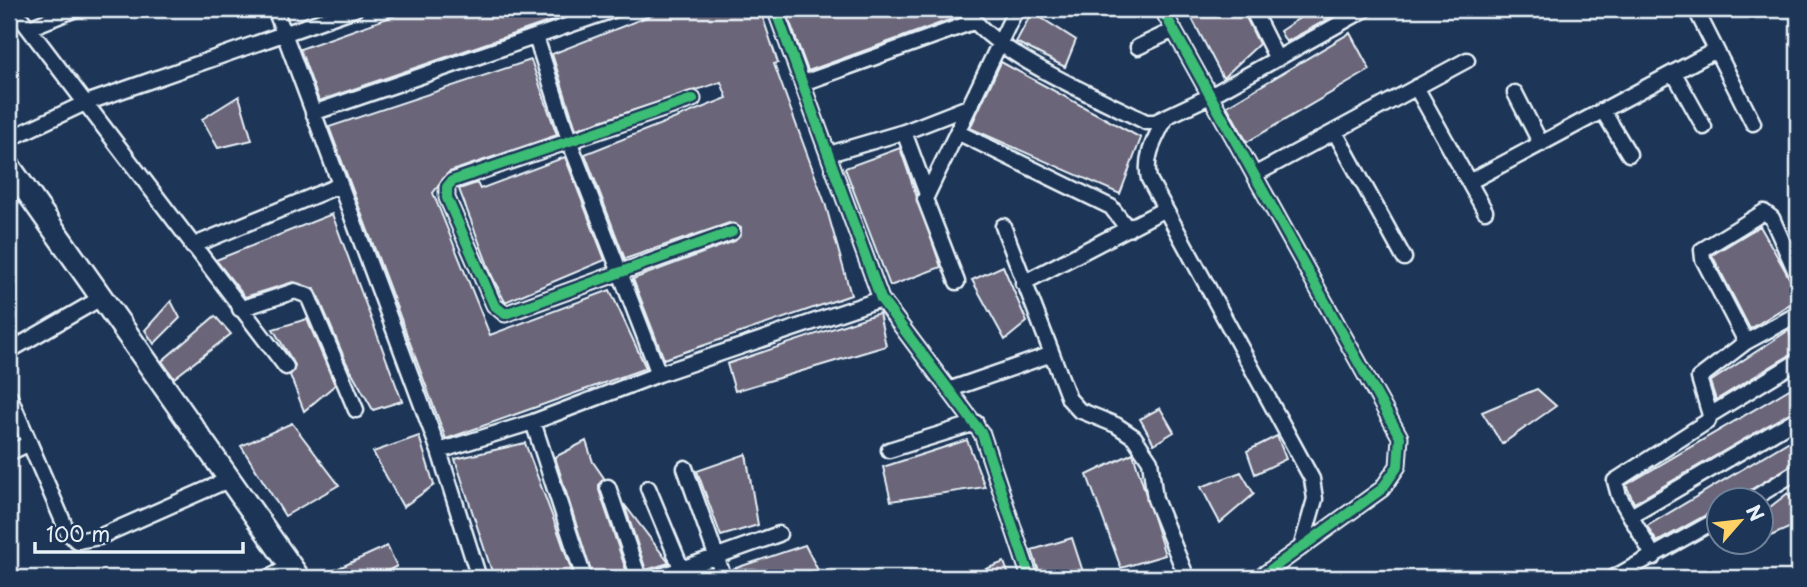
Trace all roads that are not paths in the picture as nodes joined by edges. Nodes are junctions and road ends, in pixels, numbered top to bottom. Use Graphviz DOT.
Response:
graph roads {
  1 [pos="14,9"];
  2 [pos="76,9"];
  3 [pos="275,9"];
  4 [pos="355,9"];
  5 [pos="616,9"];
  6 [pos="775,9"];
  7 [pos="966,9"];
  8 [pos="1016,9"];
  9 [pos="1162,9"];
  10 [pos="1252,9"];
  11 [pos="1366,9"];
  12 [pos="1699,16"];
  13 [pos="974,22"];
  14 [pos="29,28"];
  15 [pos="1174,30"];
  16 [pos="284,35"];
  17 [pos="536,37"];
  18 [pos="999,46"];
  19 [pos="1138,47"];
  20 [pos="1716,50"];
  21 [pos="1277,59"];
  22 [pos="1467,60"];
  23 [pos="1674,73"];
  24 [pos="803,83"];
  25 [pos="1416,87"];
  26 [pos="1514,93"];
  27 [pos="1210,96"];
  28 [pos="694,99"];
  29 [pos="83,104"];
  30 [pos="968,107"];
  31 [pos="1603,111"];
  32 [pos="313,113"];
  33 [pos="1166,119"];
  34 [pos="1753,123"];
  35 [pos="1704,127"];
  36 [pos="1335,131"];
  37 [pos="904,132"];
  38 [pos="957,132"];
  39 [pos="9,139"];
  40 [pos="570,144"];
  41 [pos="1541,144"];
  42 [pos="828,154"];
  43 [pos="1629,154"];
  44 [pos="9,166"];
  45 [pos="1254,175"];
  46 [pos="1469,182"];
  47 [pos="340,185"];
  48 [pos="925,199"];
  49 [pos="1165,209"];
  50 [pos="1485,211"];
  51 [pos="1003,226"];
  52 [pos="1128,229"];
  53 [pos="732,232"];
  54 [pos="192,246"];
  55 [pos="1404,258"];
  56 [pos="618,272"];
  57 [pos="1798,276"];
  58 [pos="957,282"];
  59 [pos="1023,283"];
  60 [pos="101,298"];
  61 [pos="881,299"];
  62 [pos="240,309"];
  63 [pos="1798,314"];
  64 [pos="1746,342"];
  65 [pos="9,351"];
  66 [pos="1052,354"];
  67 [pos="1798,361"];
  68 [pos="286,368"];
  69 [pos="659,374"];
  70 [pos="951,389"];
  71 [pos="9,395"];
  72 [pos="356,410"];
  73 [pos="1710,415"];
  74 [pos="1798,418"];
  75 [pos="533,422"];
  76 [pos="976,423"];
  77 [pos="28,444"];
  78 [pos="889,450"];
  79 [pos="439,451"];
  80 [pos="9,453"];
  81 [pos="685,468"];
  82 [pos="1798,471"];
  83 [pos="228,480"];
  84 [pos="1773,486"];
  85 [pos="608,488"];
  86 [pos="648,488"];
  87 [pos="1631,516"];
  88 [pos="1706,526"];
  89 [pos="779,534"];
  90 [pos="1301,548"];
  91 [pos="1654,557"];
  92 [pos="717,558"];
  93 [pos="295,572"];
  94 [pos="676,574"];
  95 [pos="268,578"];
  96 [pos="480,578"];
  97 [pos="584,578"];
  98 [pos="639,578"];
  99 [pos="656,578"];
  100 [pos="724,578"];
  101 [pos="1030,578"];
  102 [pos="1187,578"];
  103 [pos="1259,578"];
  104 [pos="1613,578"];
  1 -- 14 [label="street"];
  2 -- 14 [label="street"];
  3 -- 16 [label="street"];
  4 -- 16 [label="street"];
  5 -- 17 [label="street"];
  6 -- 24 [label="street"];
  7 -- 13 [label="street"];
  8 -- 18 [label="street"];
  9 -- 15 [label="street"];
  10 -- 21 [label="street"];
  11 -- 21 [label="street"];
  12 -- 20 [label="street"];
  13 -- 18 [label="street"];
  13 -- 24 [label="street"];
  14 -- 29 [label="street"];
  15 -- 19 [label="street"];
  15 -- 27 [label="street"];
  16 -- 29 [label="street"];
  16 -- 32 [label="street"];
  17 -- 32 [label="street"];
  17 -- 40 [label="street"];
  18 -- 30 [label="street"];
  18 -- 33 [label="street"];
  20 -- 23 [label="street"];
  20 -- 34 [label="street"];
  21 -- 27 [label="street"];
  22 -- 25 [label="street"];
  23 -- 31 [label="street"];
  23 -- 35 [label="street"];
  24 -- 42 [label="street"];
  25 -- 36 [label="street"];
  25 -- 46 [label="street"];
  26 -- 41 [label="street"];
  27 -- 33 [label="street"];
  27 -- 45 [label="street"];
  28 -- 40 [label="street"];
  29 -- 39 [label="street"];
  29 -- 54 [label="street"];
  30 -- 37 [label="street"];
  30 -- 38 [label="street"];
  31 -- 41 [label="street"];
  31 -- 43 [label="street"];
  32 -- 47 [label="street"];
  33 -- 49 [label="street"];
  36 -- 45 [label="street"];
  36 -- 55 [label="street"];
  37 -- 42 [label="street"];
  37 -- 48 [label="street"];
  38 -- 48 [label="street"];
  38 -- 52 [label="street"];
  40 -- 56 [label="street"];
  40 -- 56 [label="street"];
  41 -- 46 [label="street"];
  42 -- 61 [label="street"];
  44 -- 60 [label="main road"];
  45 -- 90 [label="street"];
  46 -- 50 [label="street"];
  47 -- 54 [label="street"];
  47 -- 79 [label="street"];
  48 -- 58 [label="street"];
  49 -- 52 [label="street"];
  49 -- 90 [label="street"];
  51 -- 59 [label="street"];
  52 -- 59 [label="street"];
  53 -- 56 [label="street"];
  54 -- 62 [label="street"];
  56 -- 69 [label="street"];
  57 -- 64 [label="street"];
  59 -- 66 [label="street"];
  60 -- 65 [label="street"];
  60 -- 83 [label="main road"];
  61 -- 69 [label="street"];
  61 -- 70 [label="street"];
  62 -- 68 [label="street"];
  62 -- 72 [label="street"];
  63 -- 64 [label="street"];
  64 -- 73 [label="street"];
  66 -- 70 [label="street"];
  66 -- 102 [label="street"];
  67 -- 73 [label="street"];
  69 -- 75 [label="street"];
  70 -- 76 [label="street"];
  71 -- 77 [label="street"];
  73 -- 87 [label="street"];
  74 -- 87 [label="street"];
  75 -- 79 [label="street"];
  75 -- 97 [label="street"];
  76 -- 78 [label="street"];
  76 -- 101 [label="street"];
  77 -- 80 [label="street"];
  77 -- 83 [label="street"];
  79 -- 96 [label="street"];
  81 -- 92 [label="street"];
  82 -- 84 [label="street"];
  83 -- 93 [label="main road"];
  85 -- 98 [label="street"];
  86 -- 94 [label="street"];
  87 -- 91 [label="street"];
  88 -- 91 [label="street"];
  89 -- 92 [label="street"];
  90 -- 103 [label="street"];
  91 -- 104 [label="street"];
  92 -- 94 [label="street"];
  92 -- 100 [label="street"];
  93 -- 95 [label="street"];
  94 -- 99 [label="street"];
}
